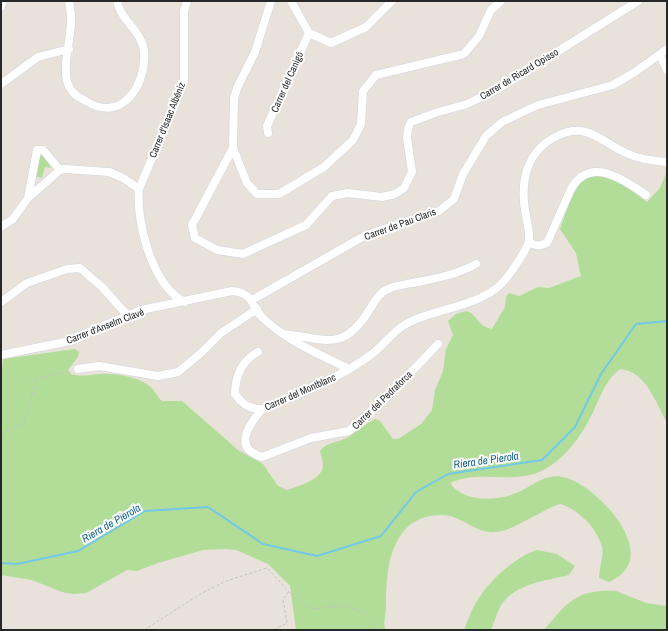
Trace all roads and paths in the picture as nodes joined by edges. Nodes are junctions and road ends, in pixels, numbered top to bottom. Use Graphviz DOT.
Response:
graph roads {
  1 [pos="3,1"];
  2 [pos="69,1"];
  3 [pos="117,1"];
  4 [pos="186,1"];
  5 [pos="271,1"];
  6 [pos="291,1"];
  7 [pos="392,1"];
  8 [pos="501,1"];
  9 [pos="638,1"];
  10 [pos="1,7"];
  11 [pos="309,33"];
  12 [pos="69,49"];
  13 [pos="667,49"];
  14 [pos="660,56"];
  15 [pos="667,70"];
  16 [pos="1,84"];
  17 [pos="268,133"];
  18 [pos="233,148"];
  19 [pos="667,162"];
  20 [pos="60,170"];
  21 [pos="139,189"];
  22 [pos="646,195"];
  23 [pos="28,198"];
  24 [pos="1,227"];
  25 [pos="529,240"];
  26 [pos="476,264"];
  27 [pos="252,300"];
  28 [pos="1,302"];
  29 [pos="185,302"];
  30 [pos="257,310"];
  31 [pos="128,316"];
  32 [pos="283,334"];
  33 [pos="438,344"];
  34 [pos="258,352"];
  35 [pos="1,354"];
  36 [pos="78,369"];
  37 [pos="349,369"];
  38 [pos="262,409"];
  39 [pos="1,434"];
  40 [pos="290,591"];
  41 [pos="144,630"];
  42 [pos="274,630"];
  43 [pos="375,630"];
  1 -- 10 [label="street"];
  2 -- 12 [label="street"];
  3 -- 12 [label="street"];
  4 -- 21 [label="street, Carrer d'Isaac Albéniz"];
  5 -- 18 [label="street"];
  6 -- 11 [label="street"];
  7 -- 11 [label="street"];
  8 -- 18 [label="street"];
  9 -- 18 [label="street, Carrer de Ricard Opisso"];
  11 -- 17 [label="street, Carrer del Canigó"];
  12 -- 16 [label="street"];
  13 -- 14 [label="street, Carrer de Pau Claris"];
  14 -- 15 [label="street"];
  14 -- 27 [label="street, Carrer de Pau Claris"];
  19 -- 25 [label="street"];
  20 -- 21 [label="street"];
  20 -- 23 [label="street"];
  20 -- 23 [label="street"];
  21 -- 29 [label="street"];
  22 -- 25 [label="street"];
  23 -- 24 [label="street"];
  25 -- 37 [label="street, Carrer del Montblanc"];
  26 -- 32 [label="street"];
  27 -- 29 [label="street, Carrer d'Anselm Clavé"];
  27 -- 30 [label="street"];
  28 -- 31 [label="street"];
  29 -- 31 [label="street, Carrer d'Anselm Clavé"];
  30 -- 32 [label="street"];
  30 -- 36 [label="street"];
  31 -- 35 [label="street, Carrer d'Anselm Clavé"];
  32 -- 37 [label="street"];
  33 -- 38 [label="street, Carrer del Pedraforca"];
  34 -- 38 [label="street, Carrer del Montblanc"];
  36 -- 39 [label="path"];
  37 -- 38 [label="street, Carrer del Montblanc"];
  40 -- 41 [label="path"];
  40 -- 42 [label="path"];
  40 -- 43 [label="path"];
}
